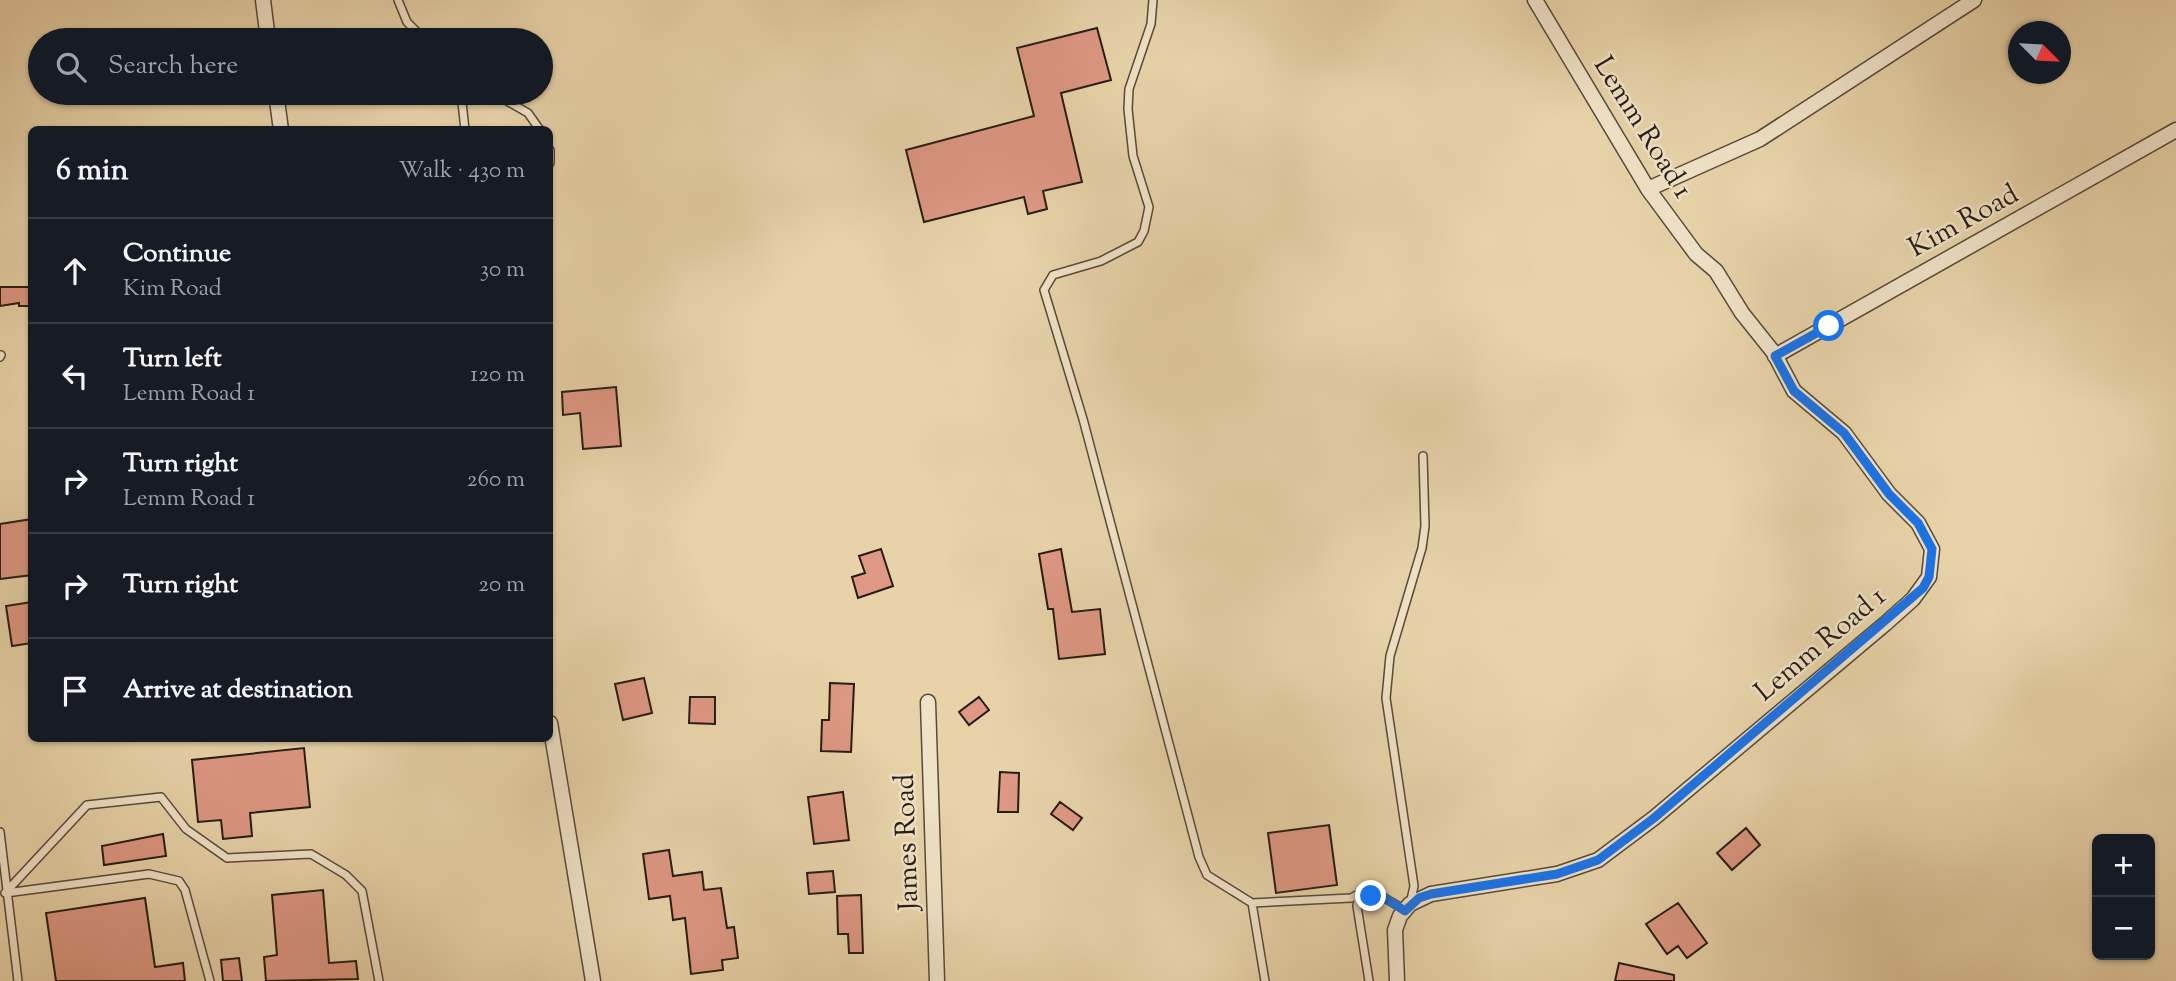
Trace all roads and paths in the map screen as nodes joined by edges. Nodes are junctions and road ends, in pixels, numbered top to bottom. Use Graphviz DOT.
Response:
graph roads {
  1 [pos="263,0"];
  2 [pos="398,0"];
  3 [pos="1153,0"];
  4 [pos="1535,0"];
  5 [pos="1974,0"];
  6 [pos="266,28"];
  7 [pos="413,28"];
  8 [pos="278,105"];
  9 [pos="462,105"];
  10 [pos="516,105"];
  11 [pos="280,126"];
  12 [pos="465,126"];
  13 [pos="537,126"];
  14 [pos="2176,130"];
  15 [pos="1647,190"];
  16 [pos="1775,356"];
  17 [pos="1423,456"];
  18 [pos="929,702"];
  19 [pos="553,741"];
  20 [pos="0,832"];
  21 [pos="5,893"];
  22 [pos="1359,894"];
  23 [pos="1252,903"];
  24 [pos="1408,907"];
  25 [pos="18,981"];
  26 [pos="209,981"];
  27 [pos="379,981"];
  28 [pos="593,981"];
  29 [pos="937,981"];
  30 [pos="1265,981"];
  31 [pos="1369,981"];
  32 [pos="1397,981"];
  1 -- 6 [label="street"];
  2 -- 7 [label="lane"];
  3 -- 23 [label="lane"];
  4 -- 15 [label="street, Lemm Road 1"];
  5 -- 15 [label="street"];
  8 -- 11 [label="street"];
  9 -- 12 [label="lane"];
  10 -- 13 [label="lane"];
  14 -- 16 [label="street, Kim Road"];
  15 -- 16 [label="street, Lemm Road 1"];
  16 -- 24 [label="street, Lemm Road 1"];
  17 -- 24 [label="lane"];
  18 -- 29 [label="street, James Road"];
  19 -- 28 [label="street"];
  20 -- 21 [label="lane"];
  21 -- 25 [label="lane"];
  21 -- 26 [label="lane"];
  21 -- 27 [label="lane"];
  22 -- 23 [label="lane"];
  22 -- 24 [label="lane"];
  22 -- 31 [label="lane"];
  23 -- 30 [label="lane"];
  24 -- 32 [label="street"];
}
